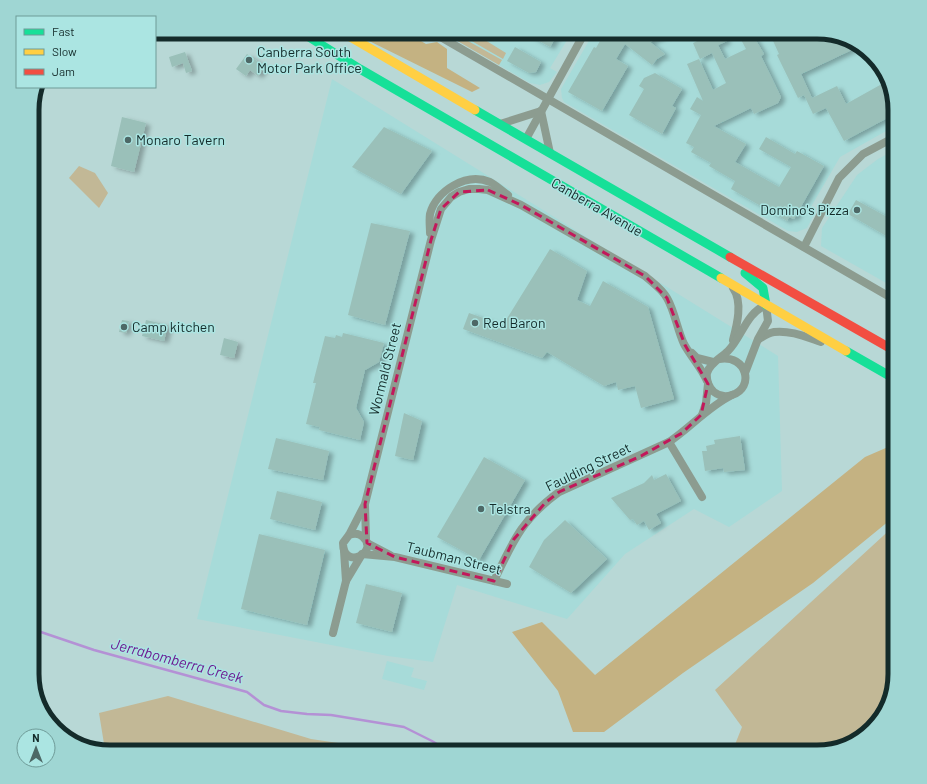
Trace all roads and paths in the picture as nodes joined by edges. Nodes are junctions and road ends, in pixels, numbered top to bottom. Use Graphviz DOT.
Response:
graph roads {
  1 [pos="312,39"];
  2 [pos="354,39"];
  3 [pos="444,39"];
  4 [pos="580,39"];
  5 [pos="547,98"];
  6 [pos="541,110"];
  7 [pos="500,124"];
  8 [pos="526,139"];
  9 [pos="888,141"];
  10 [pos="494,147"];
  11 [pos="519,150"];
  12 [pos="550,153"];
  13 [pos="540,174"];
  14 [pos="705,242"];
  15 [pos="804,248"];
  16 [pos="718,277"];
  17 [pos="888,296"];
  18 [pos="807,300"];
  19 [pos="766,305"];
  20 [pos="758,340"];
  21 [pos="685,345"];
  22 [pos="888,347"];
  23 [pos="730,349"];
  24 [pos="842,349"];
  25 [pos="716,361"];
  26 [pos="745,373"];
  27 [pos="888,375"];
  28 [pos="708,382"];
  29 [pos="732,395"];
  30 [pos="701,416"];
  31 [pos="669,442"];
  32 [pos="702,497"];
  33 [pos="365,504"];
  34 [pos="349,535"];
  35 [pos="366,541"];
  36 [pos="344,551"];
  37 [pos="362,555"];
  38 [pos="395,557"];
  39 [pos="346,581"];
  40 [pos="494,581"];
  41 [pos="507,584"];
  42 [pos="333,633"];
  1 -- 10 [label="highway, Canberra Avenue"];
  2 -- 7 [label="highway, Canberra Avenue"];
  3 -- 5 [label="street"];
  4 -- 5 [label="street"];
  5 -- 6 [label="street"];
  5 -- 15 [label="street"];
  6 -- 7 [label="street"];
  6 -- 8 [label="street"];
  6 -- 12 [label="street"];
  7 -- 8 [label="highway, Canberra Avenue"];
  8 -- 11 [label="highway"];
  8 -- 12 [label="highway, Canberra Avenue"];
  9 -- 15 [label="street"];
  10 -- 11 [label="highway"];
  10 -- 13 [label="highway, Canberra Avenue"];
  11 -- 13 [label="highway"];
  12 -- 14 [label="highway, Canberra Avenue"];
  13 -- 16 [label="highway, Canberra Avenue"];
  14 -- 18 [label="highway, Canberra Avenue"];
  14 -- 19 [label="highway"];
  15 -- 17 [label="street"];
  16 -- 19 [label="highway, Canberra Avenue"];
  16 -- 23 [label="street"];
  18 -- 19 [label="highway"];
  18 -- 22 [label="highway, Canberra Avenue"];
  19 -- 20 [label="street"];
  19 -- 23 [label="street"];
  19 -- 24 [label="highway, Canberra Avenue"];
  20 -- 24 [label="street"];
  20 -- 26 [label="street"];
  21 -- 25 [label="street, Wormald Street"];
  21 -- 28 [label="street, Wormald Street"];
  21 -- 33 [label="street, Wormald Street"];
  23 -- 25 [label="street"];
  24 -- 27 [label="highway, Canberra Avenue"];
  25 -- 26 [label="street"];
  25 -- 28 [label="street"];
  26 -- 29 [label="street"];
  28 -- 29 [label="street"];
  28 -- 30 [label="street"];
  29 -- 30 [label="street, Faulding Street"];
  30 -- 31 [label="street, Faulding Street"];
  31 -- 32 [label="street"];
  31 -- 40 [label="street, Faulding Street"];
  33 -- 34 [label="street, Wormald Street"];
  33 -- 35 [label="street, Wormald Street"];
  34 -- 35 [label="street"];
  34 -- 36 [label="street, Wormald Street"];
  35 -- 37 [label="street, Wormald Street"];
  35 -- 38 [label="street, Taubman Street"];
  36 -- 37 [label="street"];
  36 -- 39 [label="street, Wormald Street"];
  37 -- 38 [label="street, Taubman Street"];
  37 -- 39 [label="street, Wormald Street"];
  38 -- 40 [label="street, Taubman Street"];
  39 -- 42 [label="street, Wormald Street"];
  40 -- 41 [label="street, Taubman Street"];
}
